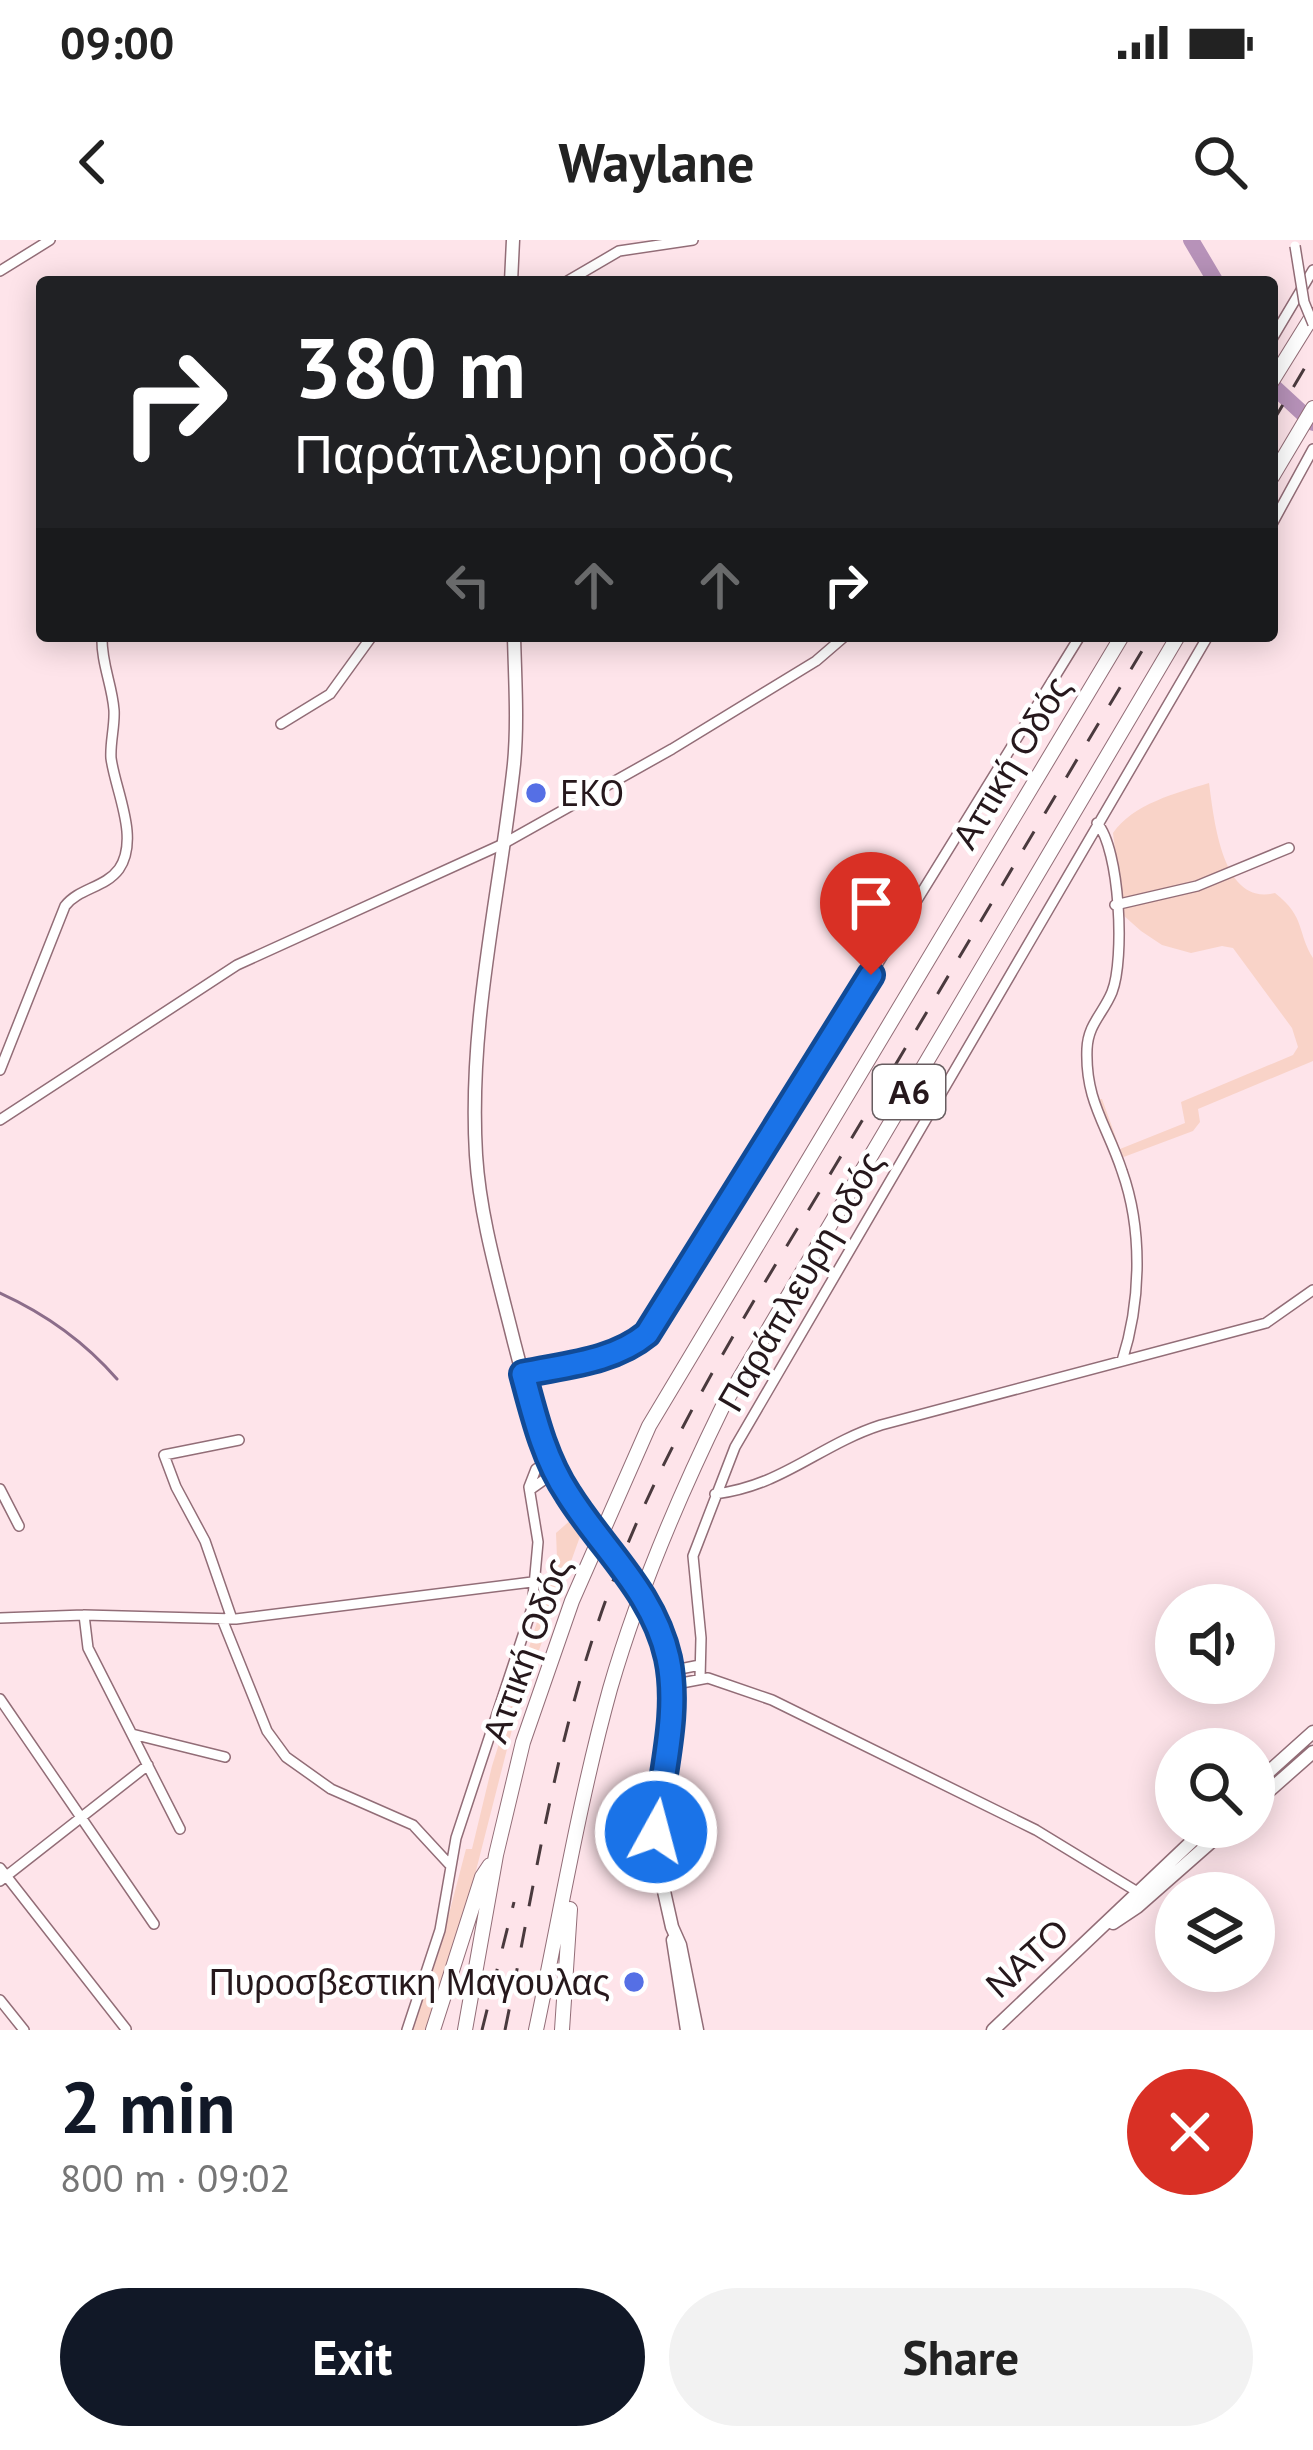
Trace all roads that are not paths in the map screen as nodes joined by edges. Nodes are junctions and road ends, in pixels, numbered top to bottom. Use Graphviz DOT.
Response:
graph roads {
  1 [pos="50,240"];
  2 [pos="514,240"];
  3 [pos="693,240"];
  4 [pos="1295,243"];
  5 [pos="1313,270"];
  6 [pos="0,271"];
  7 [pos="512,276"];
  8 [pos="576,276"];
  9 [pos="1313,315"];
  10 [pos="1313,324"];
  11 [pos="1278,328"];
  12 [pos="1278,371"];
  13 [pos="1313,408"];
  14 [pos="1313,449"];
  15 [pos="1278,467"];
  16 [pos="1278,513"];
  17 [pos="102,642"];
  18 [pos="367,642"];
  19 [pos="514,642"];
  20 [pos="838,642"];
  21 [pos="1076,642"];
  22 [pos="1118,642"];
  23 [pos="1174,642"];
  24 [pos="1204,642"];
  25 [pos="281,724"];
  26 [pos="1097,823"];
  27 [pos="503,844"];
  28 [pos="1288,848"];
  29 [pos="1115,904"];
  30 [pos="0,1070"];
  31 [pos="0,1120"];
  32 [pos="1313,1290"];
  33 [pos="1122,1361"];
  34 [pos="523,1374"];
  35 [pos="239,1440"];
  36 [pos="553,1466"];
  37 [pos="0,1489"];
  38 [pos="715,1494"];
  39 [pos="19,1526"];
  40 [pos="532,1582"];
  41 [pos="84,1615"];
  42 [pos="0,1618"];
  43 [pos="227,1619"];
  44 [pos="700,1665"];
  45 [pos="670,1678"];
  46 [pos="700,1679"];
  47 [pos="0,1699"];
  48 [pos="1313,1732"];
  49 [pos="132,1734"];
  50 [pos="1313,1752"];
  51 [pos="225,1756"];
  52 [pos="148,1765"];
  53 [pos="1275,1766"];
  54 [pos="1275,1785"];
  55 [pos="582,1812"];
  56 [pos="80,1815"];
  57 [pos="180,1829"];
  58 [pos="1184,1848"];
  59 [pos="1204,1848"];
  60 [pos="496,1855"];
  61 [pos="449,1864"];
  62 [pos="3,1875"];
  63 [pos="1136,1891"];
  64 [pos="154,1924"];
  65 [pos="672,1927"];
  66 [pos="1102,1930"];
  67 [pos="2,2007"];
  68 [pos="126,2029"];
  69 [pos="24,2030"];
  70 [pos="407,2030"];
  71 [pos="434,2030"];
  72 [pos="465,2030"];
  73 [pos="536,2030"];
  74 [pos="562,2030"];
  75 [pos="687,2030"];
  76 [pos="697,2030"];
  77 [pos="993,2030"];
  1 -- 6 [label="street"];
  2 -- 7 [label="main road"];
  3 -- 8 [label="street"];
  4 -- 10 [label="street, bridge"];
  5 -- 11 [label="street"];
  9 -- 12 [label="highway"];
  13 -- 15 [label="highway"];
  14 -- 16 [label="street"];
  17 -- 30 [label="street"];
  18 -- 25 [label="street"];
  19 -- 27 [label="main road"];
  20 -- 27 [label="street"];
  21 -- 34 [label="street"];
  22 -- 60 [label="highway, Αττική Οδός / Α6"];
  23 -- 55 [label="highway, Α6"];
  24 -- 26 [label="street, Παράπλευρη οδός"];
  26 -- 29 [label="street"];
  26 -- 38 [label="street, Παράπλευρη οδός"];
  27 -- 31 [label="street"];
  27 -- 34 [label="main road"];
  28 -- 29 [label="street"];
  29 -- 33 [label="street"];
  32 -- 33 [label="street"];
  33 -- 38 [label="street"];
  34 -- 36 [label="main road"];
  35 -- 43 [label="street"];
  36 -- 40 [label="street"];
  36 -- 45 [label="main road, bridge"];
  37 -- 39 [label="street"];
  38 -- 44 [label="street, Παράπλευρη οδός"];
  40 -- 43 [label="street"];
  40 -- 61 [label="street"];
  41 -- 42 [label="street"];
  41 -- 43 [label="street"];
  41 -- 49 [label="street"];
  43 -- 61 [label="street"];
  44 -- 45 [label="street"];
  44 -- 46 [label="street, Παράπλευρη οδός"];
  45 -- 46 [label="street"];
  45 -- 65 [label="main road"];
  46 -- 63 [label="street"];
  47 -- 56 [label="street"];
  48 -- 53 [label="main road"];
  49 -- 51 [label="street"];
  49 -- 52 [label="street"];
  50 -- 54 [label="main road"];
  52 -- 56 [label="street"];
  52 -- 57 [label="street"];
  55 -- 73 [label="highway, Α6"];
  55 -- 74 [label="highway"];
  56 -- 62 [label="street"];
  56 -- 64 [label="street"];
  58 -- 63 [label="main road, ΝΑΤΟ"];
  59 -- 66 [label="main road, ΝΑΤΟ"];
  60 -- 71 [label="highway"];
  60 -- 72 [label="highway, Αττική Οδός / Α6"];
  61 -- 70 [label="street"];
  62 -- 68 [label="street"];
  63 -- 66 [label="main road, ΝΑΤΟ"];
  65 -- 75 [label="main road"];
  65 -- 76 [label="main road"];
  66 -- 77 [label="main road, ΝΑΤΟ"];
  67 -- 69 [label="street"];
}
